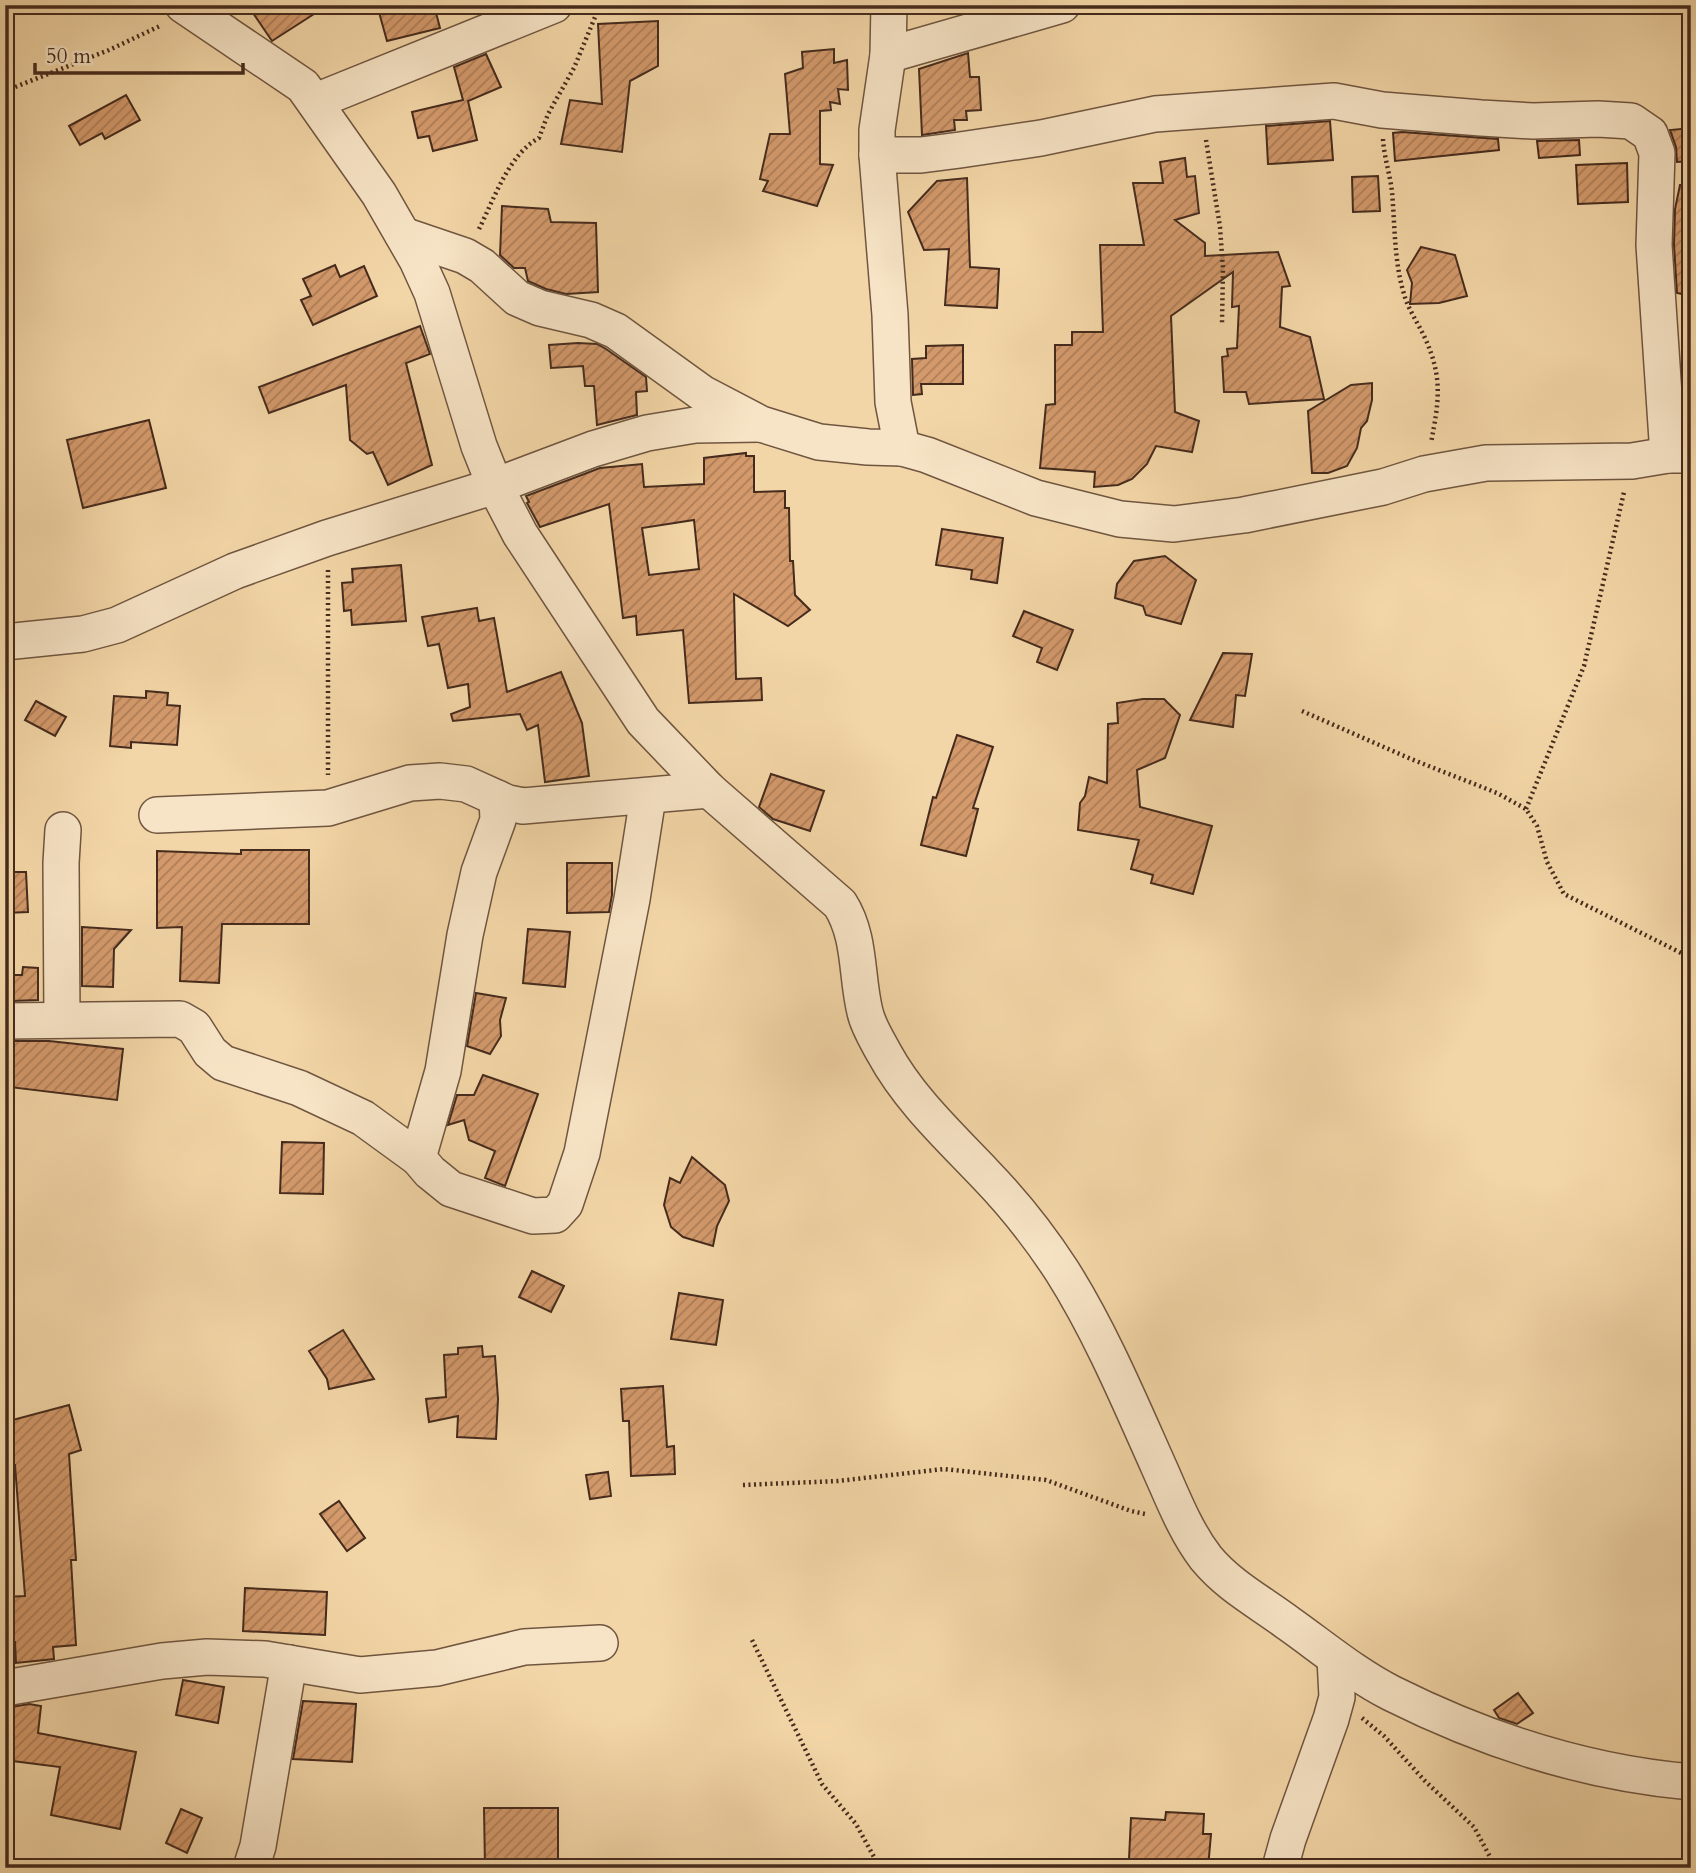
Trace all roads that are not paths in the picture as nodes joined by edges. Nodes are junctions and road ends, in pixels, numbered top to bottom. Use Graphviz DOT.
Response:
graph roads {
  1 [pos="554,5"];
  2 [pos="889,5"];
  3 [pos="1062,5"];
  4 [pos="187,8"];
  5 [pos="888,55"];
  6 [pos="316,102"];
  7 [pos="877,155"];
  8 [pos="403,235"];
  9 [pos="761,424"];
  10 [pos="902,448"];
  11 [pos="1679,455"];
  12 [pos="495,486"];
  13 [pos="5,642"];
  14 [pos="709,790"];
  15 [pos="648,797"];
  16 [pos="497,798"];
  17 [pos="157,815"];
  18 [pos="63,830"];
  19 [pos="62,1020"];
  20 [pos="5,1021"];
  21 [pos="418,1158"];
  22 [pos="600,1643"];
  23 [pos="1335,1658"];
  24 [pos="289,1663"];
  25 [pos="5,1688"];
  26 [pos="1691,1782"];
  27 [pos="251,1868"];
  28 [pos="1280,1868"];
  1 -- 6 [label="street"];
  2 -- 5 [label="street"];
  3 -- 5 [label="street"];
  4 -- 6 [label="street"];
  5 -- 7 [label="street"];
  6 -- 8 [label="street"];
  7 -- 10 [label="street"];
  7 -- 11 [label="street"];
  8 -- 9 [label="street"];
  8 -- 12 [label="street"];
  9 -- 10 [label="street"];
  9 -- 12 [label="street"];
  10 -- 11 [label="street"];
  12 -- 13 [label="street"];
  12 -- 14 [label="street"];
  14 -- 15 [label="street"];
  14 -- 23 [label="street"];
  15 -- 16 [label="street"];
  15 -- 21 [label="street"];
  16 -- 17 [label="street"];
  16 -- 21 [label="street"];
  18 -- 19 [label="street"];
  19 -- 20 [label="street"];
  19 -- 21 [label="street"];
  22 -- 24 [label="street"];
  23 -- 26 [label="street"];
  23 -- 28 [label="street"];
  24 -- 25 [label="street"];
  24 -- 27 [label="street"];
}
